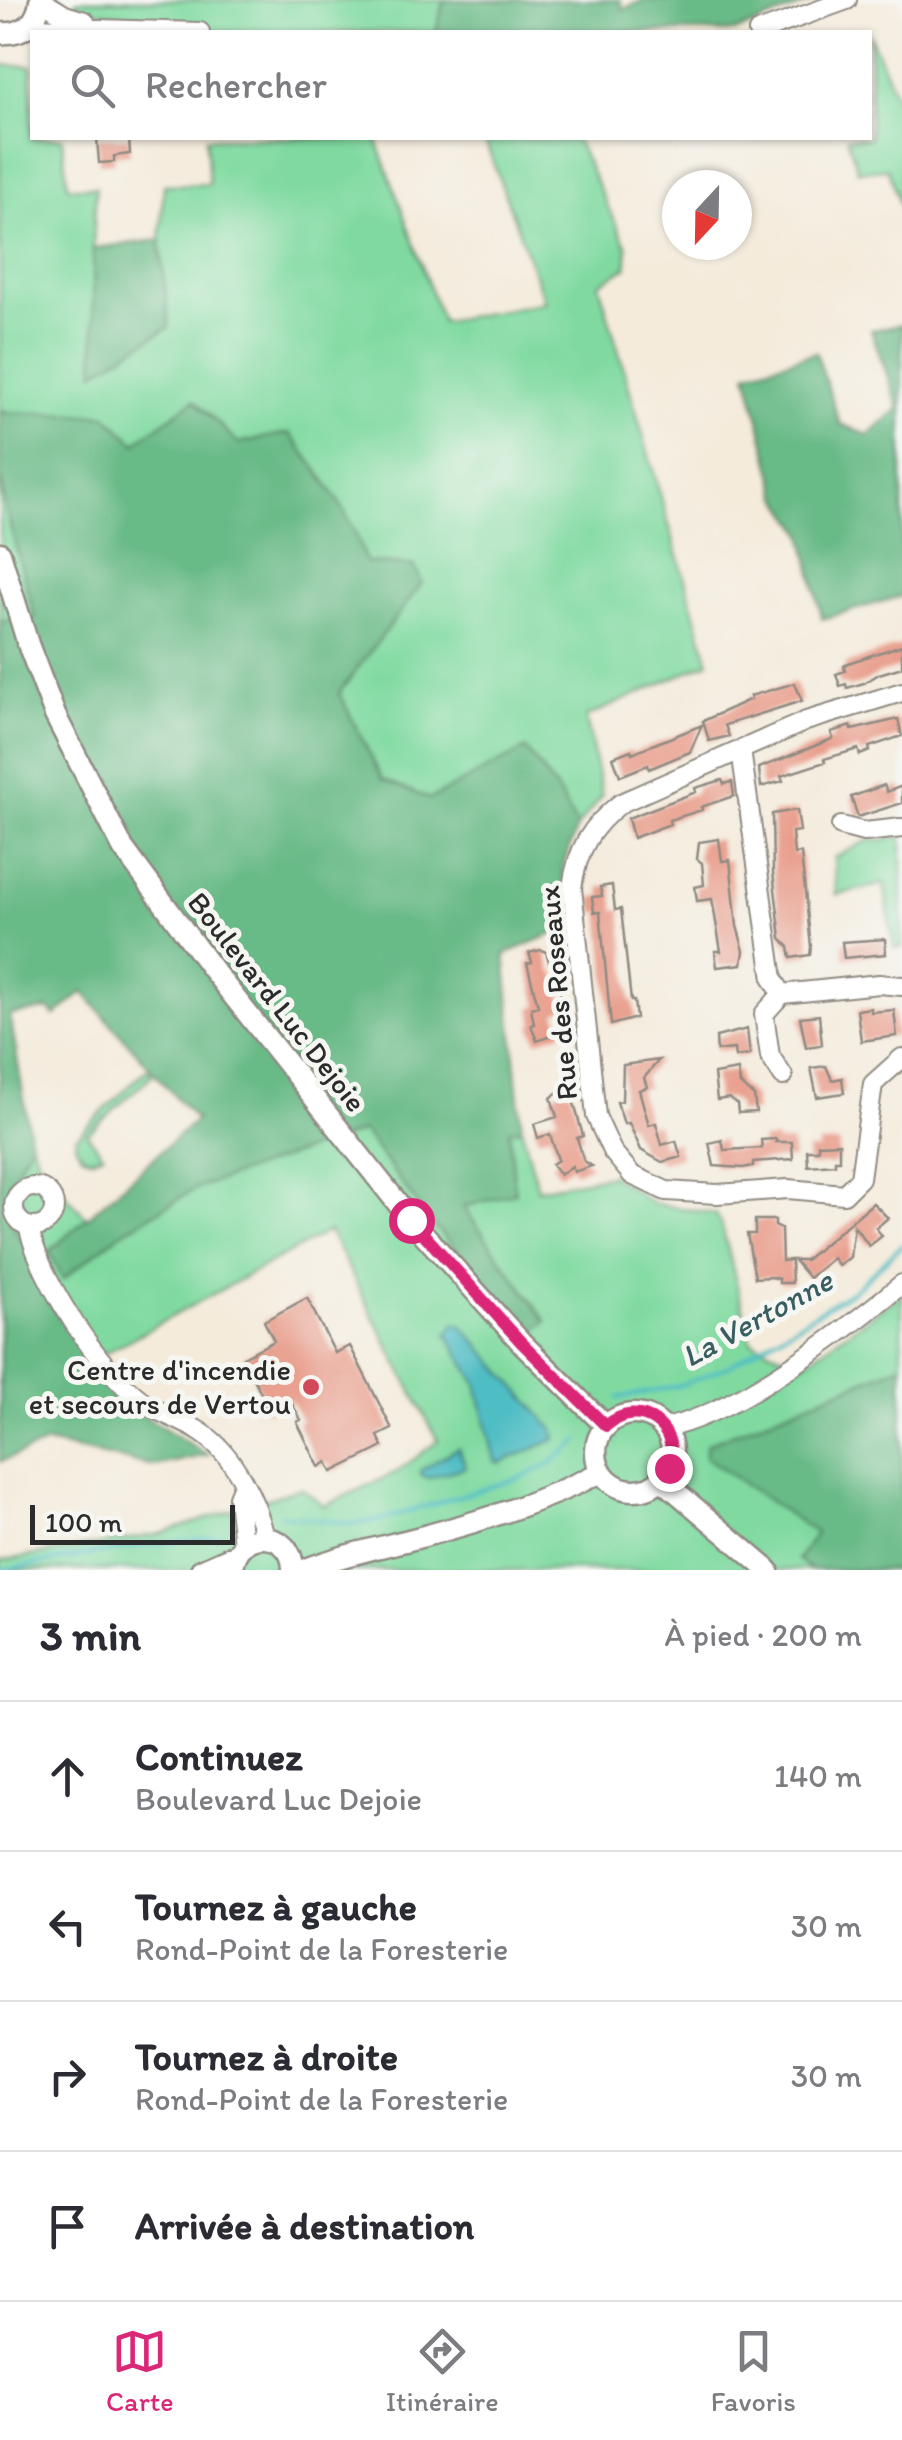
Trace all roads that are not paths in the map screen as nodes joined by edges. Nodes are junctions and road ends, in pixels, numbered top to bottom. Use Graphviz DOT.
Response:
graph roads {
  1 [pos="40,0"];
  2 [pos="847,0"];
  3 [pos="28,27"];
  4 [pos="110,28"];
  5 [pos="155,30"];
  6 [pos="764,30"];
  7 [pos="1,38"];
  8 [pos="0,553"];
  9 [pos="902,692"];
  10 [pos="740,750"];
  11 [pos="841,826"];
  12 [pos="902,828"];
  13 [pos="902,986"];
  14 [pos="782,994"];
  15 [pos="902,1058"];
  16 [pos="783,1076"];
  17 [pos="28,1226"];
  18 [pos="902,1284"];
  19 [pos="606,1426"];
  20 [pos="664,1428"];
  21 [pos="601,1472"];
  22 [pos="662,1479"];
  23 [pos="243,1485"];
  24 [pos="265,1537"];
  25 [pos="344,1554"];
  26 [pos="237,1557"];
  27 [pos="291,1561"];
  28 [pos="200,1570"];
  29 [pos="304,1570"];
  30 [pos="768,1570"];
  1 -- 3 [label="main road"];
  1 -- 4 [label="street"];
  2 -- 6 [label="street"];
  3 -- 4 [label="street"];
  3 -- 7 [label="main road"];
  4 -- 5 [label="street"];
  8 -- 19 [label="main road, Boulevard Luc Dejoie"];
  9 -- 10 [label="street, Rue des Roseaux"];
  10 -- 14 [label="street"];
  10 -- 15 [label="street, Rue des Roseaux"];
  11 -- 12 [label="street"];
  13 -- 14 [label="street"];
  14 -- 16 [label="street"];
  17 -- 23 [label="street"];
  18 -- 20 [label="street"];
  19 -- 20 [label="main road"];
  19 -- 21 [label="main road"];
  20 -- 22 [label="main road"];
  21 -- 22 [label="main road"];
  21 -- 25 [label="main road"];
  22 -- 30 [label="main road"];
  23 -- 24 [label="street"];
  23 -- 26 [label="street"];
  24 -- 26 [label="main road"];
  24 -- 27 [label="main road"];
  25 -- 27 [label="main road"];
  25 -- 29 [label="main road"];
  26 -- 28 [label="main road"];
}
